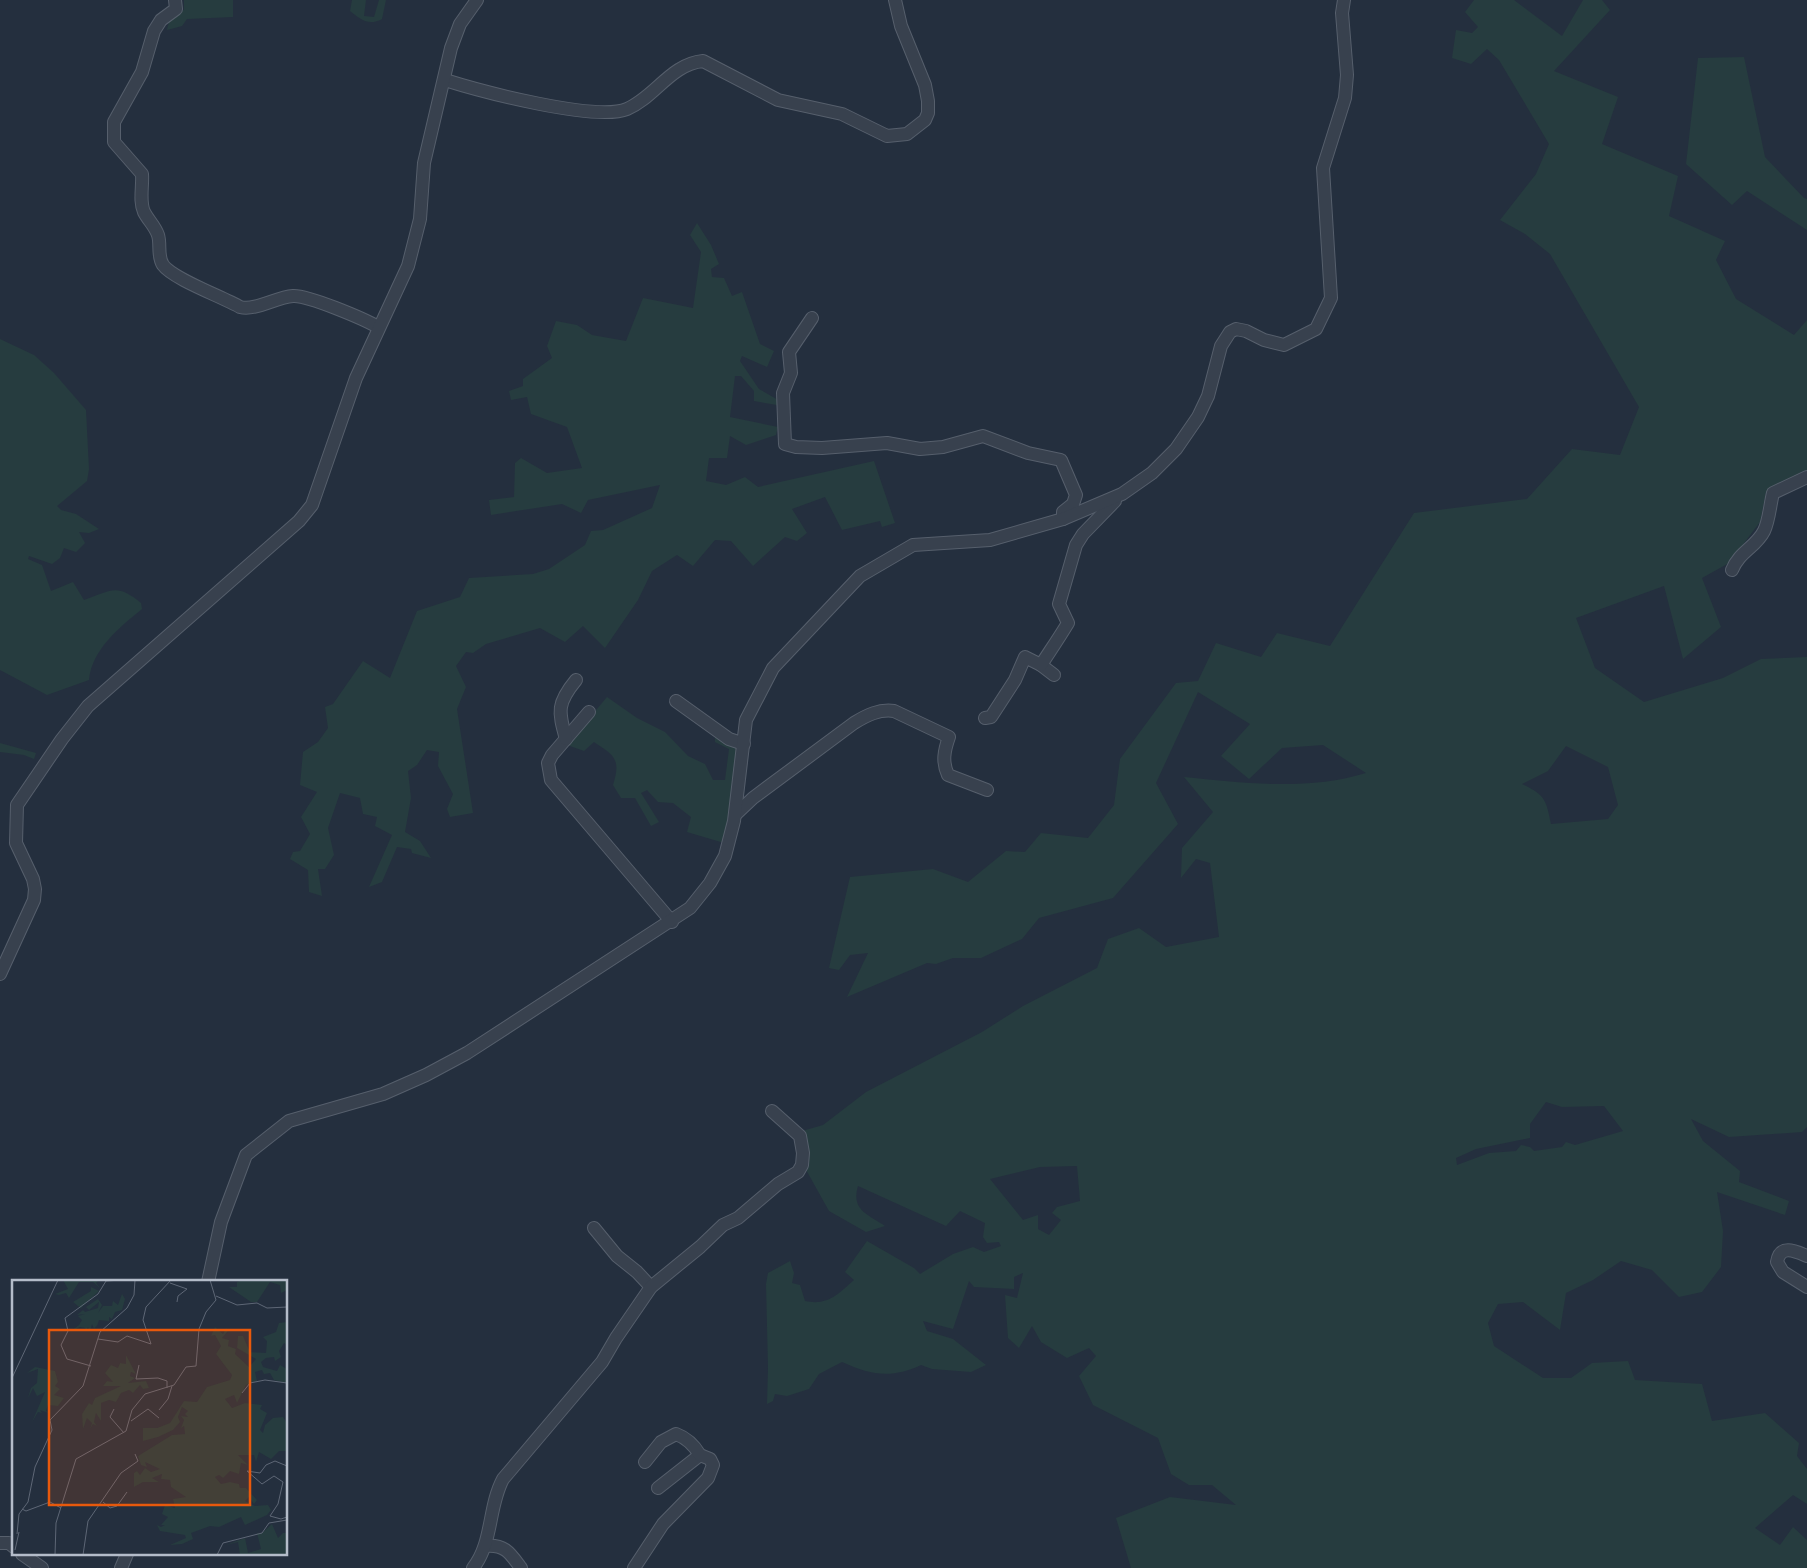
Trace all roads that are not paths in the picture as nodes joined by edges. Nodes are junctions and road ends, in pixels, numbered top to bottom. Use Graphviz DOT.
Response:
graph roads {
  1 [pos="176,0"];
  2 [pos="477,0"];
  3 [pos="895,0"];
  4 [pos="1344,0"];
  5 [pos="445,80"];
  6 [pos="812,318"];
  7 [pos="378,327"];
  8 [pos="1807,477"];
  9 [pos="1122,494"];
  10 [pos="1063,519"];
  11 [pos="1732,570"];
  12 [pos="1041,665"];
  13 [pos="1054,675"];
  14 [pos="576,680"];
  15 [pos="676,701"];
  16 [pos="588,712"];
  17 [pos="985,718"];
  18 [pos="566,739"];
  19 [pos="744,744"];
  20 [pos="987,790"];
  21 [pos="735,814"];
  22 [pos="672,922"];
  23 [pos="0,974"];
  24 [pos="772,1111"];
  25 [pos="594,1228"];
  26 [pos="1807,1256"];
  27 [pos="208,1280"];
  28 [pos="650,1287"];
  29 [pos="1807,1287"];
  30 [pos="700,1455"];
  31 [pos="644,1462"];
  32 [pos="658,1488"];
  33 [pos="0,1543"];
  34 [pos="12,1545"];
  35 [pos="485,1546"];
  36 [pos="25,1556"];
  37 [pos="126,1556"];
  38 [pos="42,1568"];
  39 [pos="121,1568"];
  40 [pos="474,1568"];
  41 [pos="521,1568"];
  42 [pos="634,1568"];
  1 -- 7 [label="street"];
  2 -- 5 [label="street"];
  3 -- 5 [label="street"];
  4 -- 9 [label="street"];
  5 -- 7 [label="street"];
  6 -- 10 [label="street"];
  7 -- 23 [label="street"];
  8 -- 11 [label="street"];
  9 -- 10 [label="street"];
  9 -- 12 [label="street"];
  10 -- 19 [label="street"];
  12 -- 13 [label="street"];
  12 -- 17 [label="street"];
  14 -- 18 [label="street"];
  15 -- 19 [label="street"];
  16 -- 18 [label="street"];
  18 -- 22 [label="street"];
  19 -- 21 [label="street"];
  20 -- 21 [label="street"];
  21 -- 22 [label="street"];
  22 -- 27 [label="street"];
  24 -- 28 [label="street"];
  25 -- 28 [label="street"];
  26 -- 29 [label="street"];
  28 -- 35 [label="street"];
  30 -- 31 [label="street"];
  30 -- 32 [label="street"];
  30 -- 42 [label="street"];
  33 -- 34 [label="street"];
  35 -- 40 [label="street"];
  35 -- 41 [label="street"];
  36 -- 38 [label="street"];
  37 -- 39 [label="street"];
}
